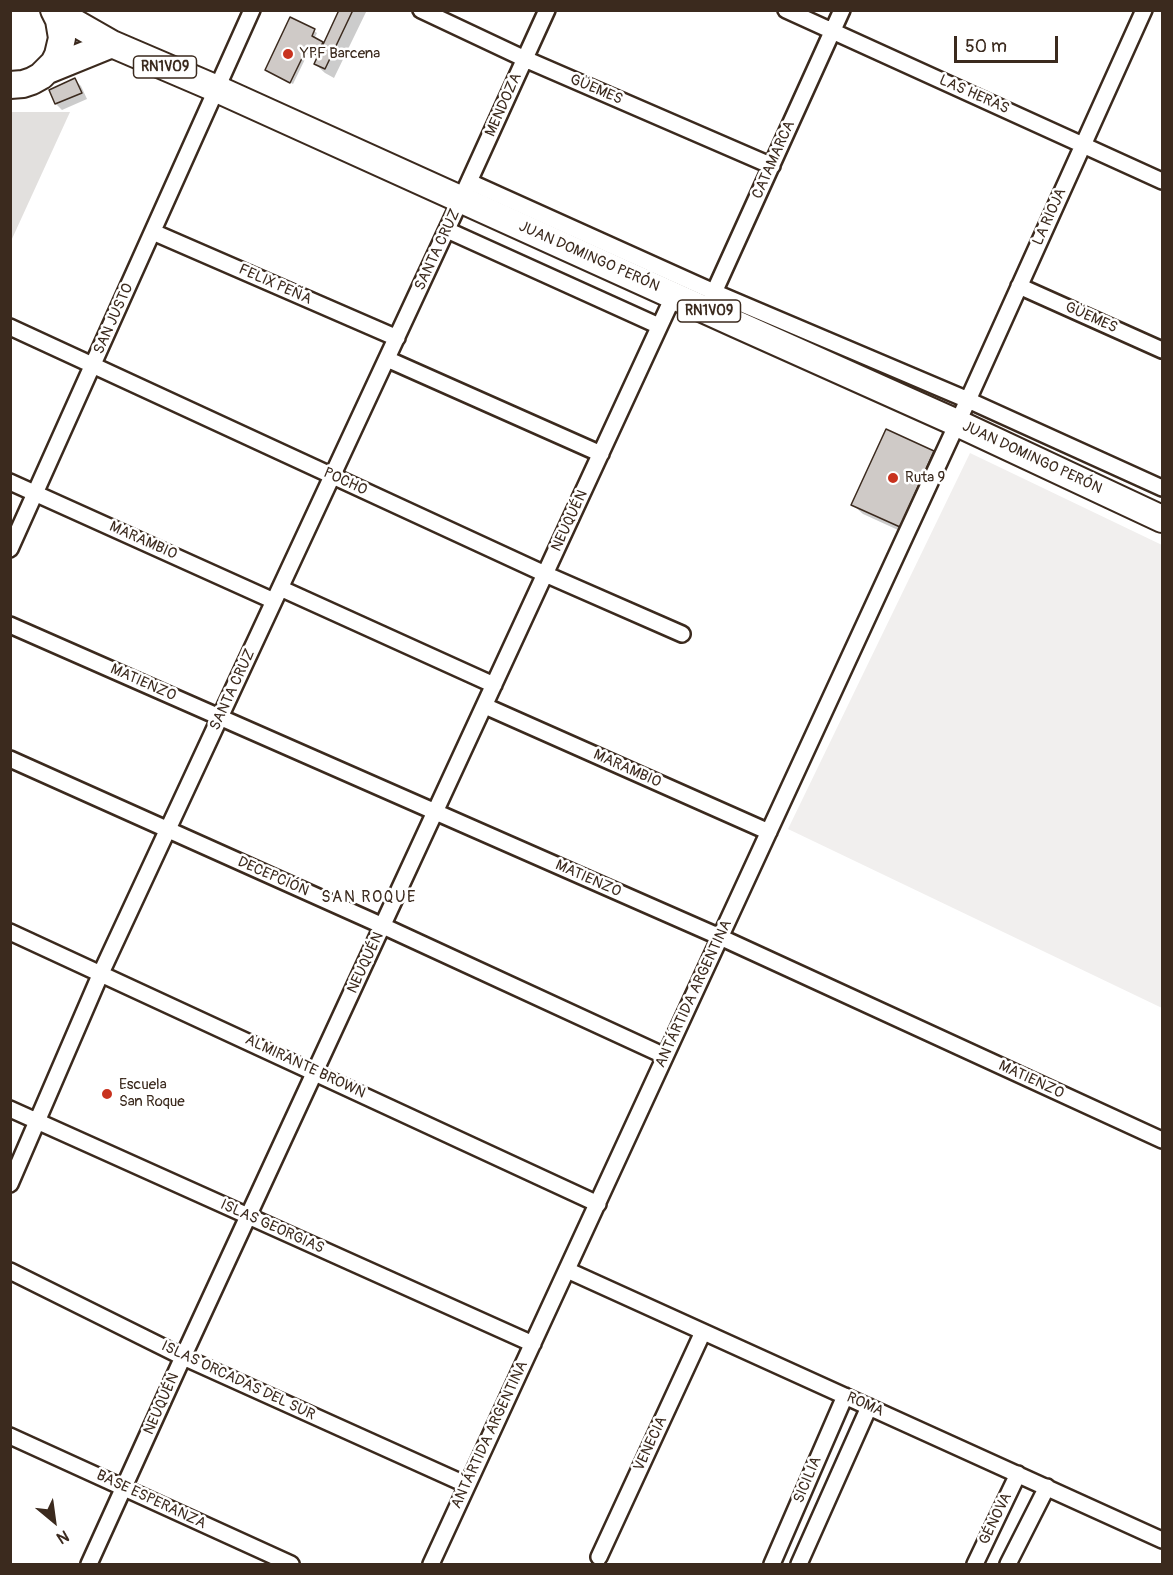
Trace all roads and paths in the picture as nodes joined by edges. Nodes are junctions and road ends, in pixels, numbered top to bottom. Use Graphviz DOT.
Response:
graph roads {
  1 [pos="252,10"];
  2 [pos="422,10"];
  3 [pos="547,10"];
  4 [pos="786,10"];
  5 [pos="842,10"];
  6 [pos="1144,10"];
  7 [pos="55,11"];
  8 [pos="832,32"];
  9 [pos="112,44"];
  10 [pos="525,59"];
  11 [pos="48,70"];
  12 [pos="10,85"];
  13 [pos="217,89"];
  14 [pos="1083,145"];
  15 [pos="772,166"];
  16 [pos="1162,180"];
  17 [pos="466,191"];
  18 [pos="447,230"];
  19 [pos="153,232"];
  20 [pos="1019,286"];
  21 [pos="674,296"];
  22 [pos="710,301"];
  23 [pos="659,326"];
  24 [pos="10,327"];
  25 [pos="397,338"];
  26 [pos="1162,350"];
  27 [pos="387,359"];
  28 [pos="93,365"];
  29 [pos="968,400"];
  30 [pos="957,423"];
  31 [pos="601,454"];
  32 [pos="333,476"];
  33 [pos="10,482"];
  34 [pos="1162,488"];
  35 [pos="36,493"];
  36 [pos="1162,519"];
  37 [pos="10,549"];
  38 [pos="545,574"];
  39 [pos="277,594"];
  40 [pos="10,625"];
  41 [pos="682,634"];
  42 [pos="494,685"];
  43 [pos="485,706"];
  44 [pos="220,717"];
  45 [pos="10,759"];
  46 [pos="436,812"];
  47 [pos="168,829"];
  48 [pos="769,832"];
  49 [pos="383,926"];
  50 [pos="10,932"];
  51 [pos="720,937"];
  52 [pos="101,973"];
  53 [pos="665,1056"];
  54 [pos="316,1072"];
  55 [pos="10,1109"];
  56 [pos="37,1121"];
  57 [pos="1162,1140"];
  58 [pos="10,1184"];
  59 [pos="598,1203"];
  60 [pos="249,1216"];
  61 [pos="567,1270"];
  62 [pos="10,1271"];
  63 [pos="703,1332"];
  64 [pos="533,1344"];
  65 [pos="183,1357"];
  66 [pos="845,1396"];
  67 [pos="869,1407"];
  68 [pos="10,1436"];
  69 [pos="1018,1474"];
  70 [pos="467,1485"];
  71 [pos="1047,1487"];
  72 [pos="125,1489"];
  73 [pos="1162,1540"];
  74 [pos="599,1557"];
  75 [pos="89,1564"];
  76 [pos="291,1564"];
  77 [pos="430,1564"];
  78 [pos="772,1564"];
  79 [pos="799,1564"];
  80 [pos="975,1564"];
  81 [pos="1008,1564"];
  1 -- 13 [label="street, SAN JUSTO"];
  2 -- 10 [label="street, GÜEMES"];
  3 -- 10 [label="street, MENDOZA"];
  4 -- 8 [label="street, LAS HERAS"];
  5 -- 8 [label="street, CATAMARCA"];
  6 -- 14 [label="street, LA RIOJA"];
  7 -- 9 [label="main road, JUAN DOMINGO PERÓN / RN1V09"];
  7 -- 11 [label="main road, RN1V09"];
  8 -- 14 [label="street, LAS HERAS"];
  8 -- 15 [label="street, CATAMARCA"];
  9 -- 11 [label="main road"];
  9 -- 13 [label="main road, JUAN DOMINGO PERÓN / RN1V09"];
  10 -- 15 [label="street, GÜEMES"];
  10 -- 17 [label="street, MENDOZA"];
  11 -- 12 [label="main road"];
  13 -- 17 [label="main road, JUAN DOMINGO PERÓN / RN1V09"];
  13 -- 19 [label="street, SAN JUSTO"];
  14 -- 16 [label="street, LAS HERAS"];
  14 -- 20 [label="street, LA RIOJA"];
  15 -- 22 [label="street, CATAMARCA"];
  17 -- 18 [label="street, SANTA CRUZ"];
  17 -- 21 [label="main road, JUAN DOMINGO PERÓN / RN1V09"];
  17 -- 22 [label="street, JUAN DOMINGO PERÓN"];
  18 -- 23 [label="street"];
  18 -- 25 [label="street, SANTA CRUZ"];
  19 -- 25 [label="street, FELIX PEÑA"];
  19 -- 28 [label="street, SAN JUSTO"];
  20 -- 26 [label="street, GÜEMES"];
  20 -- 29 [label="street, LA RIOJA"];
  21 -- 22 [label="main road, JUAN DOMINGO PERÓN / RN1V09"];
  21 -- 23 [label="street, NEUQUÉN"];
  22 -- 29 [label="street, JUAN DOMINGO PERÓN"];
  22 -- 30 [label="main road, JUAN DOMINGO PERÓN / RN1V09"];
  23 -- 31 [label="street, NEUQUÉN"];
  24 -- 28 [label="street, POCHO"];
  25 -- 27 [label="street, SANTA CRUZ"];
  27 -- 31 [label="street"];
  27 -- 32 [label="street, SANTA CRUZ"];
  28 -- 32 [label="street, POCHO"];
  28 -- 35 [label="street, SAN JUSTO"];
  29 -- 30 [label="street, LA RIOJA"];
  29 -- 34 [label="street, JUAN DOMINGO PERÓN"];
  30 -- 36 [label="main road, JUAN DOMINGO PERÓN / RN1V09"];
  30 -- 48 [label="street, ANTÁRTIDA ARGENTINA"];
  31 -- 38 [label="street, NEUQUÉN"];
  32 -- 38 [label="street, POCHO"];
  32 -- 39 [label="street, SANTA CRUZ"];
  33 -- 35 [label="street, MARAMBIO"];
  35 -- 37 [label="street, SAN JUSTO"];
  35 -- 39 [label="street, MARAMBIO"];
  38 -- 41 [label="street, POCHO"];
  38 -- 42 [label="street, NEUQUÉN"];
  39 -- 42 [label="street, MARAMBIO"];
  39 -- 44 [label="street, SANTA CRUZ"];
  40 -- 44 [label="street, MATIENZO"];
  42 -- 43 [label="street, NEUQUÉN"];
  43 -- 46 [label="street, NEUQUÉN"];
  43 -- 48 [label="street, MARAMBIO"];
  44 -- 46 [label="street, MATIENZO"];
  44 -- 47 [label="street, SANTA CRUZ"];
  45 -- 47 [label="street, DECEPCIÓN"];
  46 -- 49 [label="street, NEUQUÉN"];
  46 -- 51 [label="street, MATIENZO"];
  47 -- 49 [label="street, DECEPCIÓN"];
  47 -- 52 [label="street, SANTA CRUZ"];
  48 -- 51 [label="street, ANTÁRTIDA ARGENTINA"];
  49 -- 53 [label="street, DECEPCIÓN"];
  49 -- 54 [label="street, NEUQUÉN"];
  50 -- 52 [label="street, ALMIRANTE BROWN"];
  51 -- 53 [label="street, ANTÁRTIDA ARGENTINA"];
  51 -- 57 [label="street, MATIENZO"];
  52 -- 54 [label="street, ALMIRANTE BROWN"];
  52 -- 56 [label="street, SANTA CRUZ"];
  53 -- 59 [label="street, ANTÁRTIDA ARGENTINA"];
  54 -- 59 [label="street, ALMIRANTE BROWN"];
  54 -- 60 [label="street, NEUQUÉN"];
  55 -- 56 [label="street, ISLAS GEORGIAS"];
  56 -- 58 [label="street, SANTA CRUZ"];
  56 -- 60 [label="street, ISLAS GEORGIAS"];
  59 -- 61 [label="street, ANTÁRTIDA ARGENTINA"];
  60 -- 64 [label="street, ISLAS GEORGIAS"];
  60 -- 65 [label="street, NEUQUÉN"];
  61 -- 63 [label="street, ROMA"];
  61 -- 64 [label="street, ANTÁRTIDA ARGENTINA"];
  62 -- 65 [label="street, ISLAS ORCADAS DEL SUR"];
  63 -- 66 [label="street, ROMA"];
  63 -- 74 [label="street, VENECIA"];
  64 -- 70 [label="street, ANTÁRTIDA ARGENTINA"];
  65 -- 70 [label="street, ISLAS ORCADAS DEL SUR"];
  65 -- 72 [label="street, NEUQUÉN"];
  66 -- 67 [label="street, ROMA"];
  66 -- 78 [label="street, SICILIA"];
  67 -- 69 [label="street, ROMA"];
  67 -- 79 [label="street, SICILIA"];
  68 -- 72 [label="street, BASE ESPERANZA"];
  69 -- 71 [label="street, ROMA"];
  69 -- 80 [label="street, GÉNOVA"];
  70 -- 77 [label="street, ANTÁRTIDA ARGENTINA"];
  71 -- 73 [label="street, ROMA"];
  71 -- 81 [label="street, GÉNOVA"];
  72 -- 75 [label="street, NEUQUÉN"];
  72 -- 76 [label="street, BASE ESPERANZA"];
}
